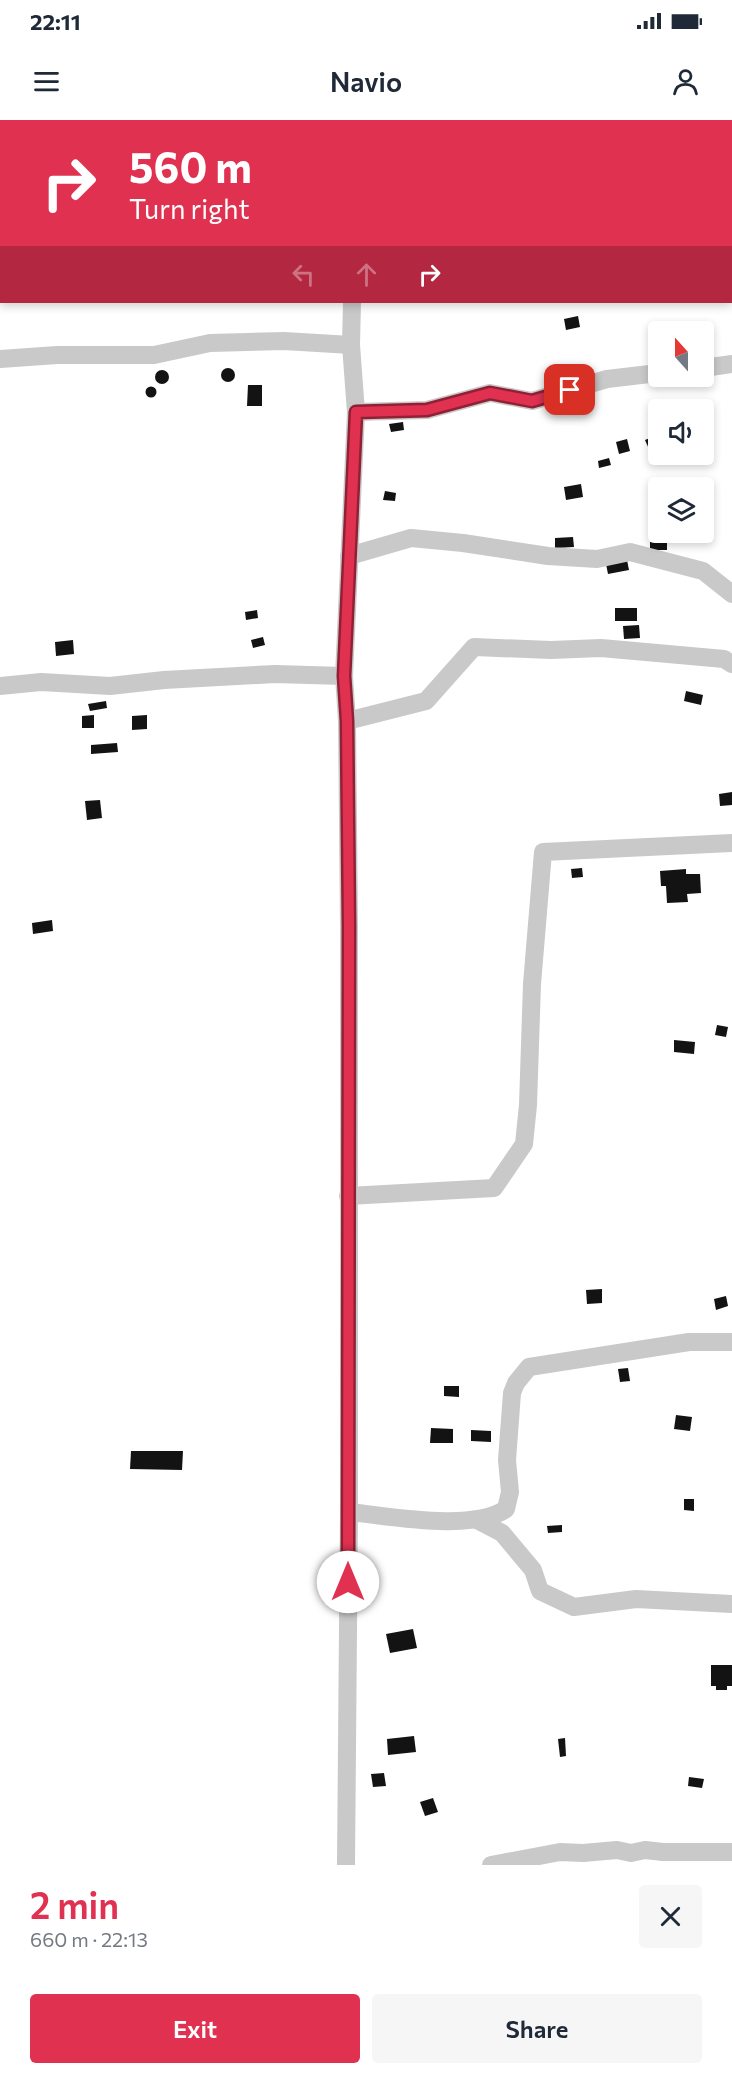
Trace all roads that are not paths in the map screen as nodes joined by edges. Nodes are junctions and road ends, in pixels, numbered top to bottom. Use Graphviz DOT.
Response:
graph roads {
  1 [pos="352,303"];
  2 [pos="351,345"];
  3 [pos="0,359"];
  4 [pos="732,364"];
  5 [pos="714,367"];
  6 [pos="648,374"];
  7 [pos="356,412"];
  8 [pos="349,556"];
  9 [pos="732,594"];
  10 [pos="732,664"];
  11 [pos="344,676"];
  12 [pos="0,686"];
  13 [pos="347,721"];
  14 [pos="732,843"];
  15 [pos="348,1196"];
  16 [pos="732,1342"];
  17 [pos="349,1512"];
  18 [pos="477,1520"];
  19 [pos="732,1604"];
  20 [pos="732,1852"];
  21 [pos="346,1865"];
  22 [pos="491,1865"];
  1 -- 2 [label="street"];
  2 -- 3 [label="street"];
  2 -- 7 [label="street"];
  4 -- 5 [label="street"];
  6 -- 7 [label="street"];
  7 -- 8 [label="street"];
  8 -- 9 [label="street"];
  8 -- 11 [label="street"];
  10 -- 13 [label="street"];
  11 -- 12 [label="street"];
  11 -- 13 [label="street"];
  13 -- 15 [label="street"];
  14 -- 15 [label="street"];
  15 -- 17 [label="street"];
  16 -- 18 [label="street"];
  17 -- 18 [label="street"];
  17 -- 21 [label="street"];
  18 -- 19 [label="street"];
  20 -- 22 [label="street"];
}
